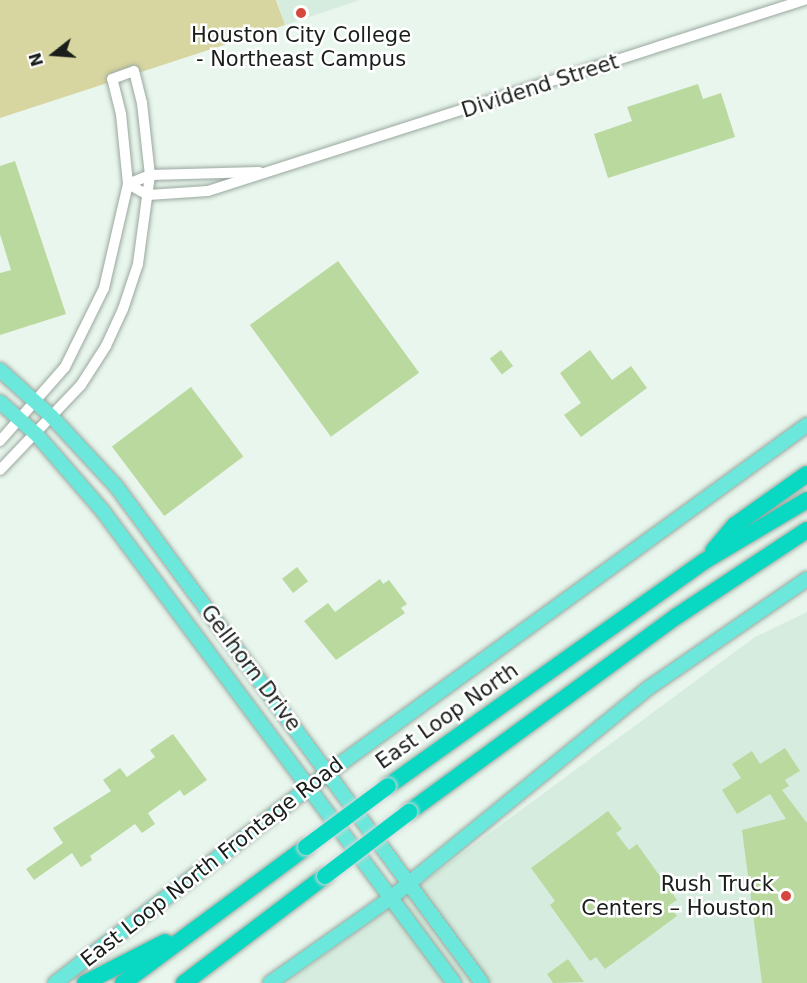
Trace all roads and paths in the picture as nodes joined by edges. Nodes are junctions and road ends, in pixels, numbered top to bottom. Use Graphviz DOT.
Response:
graph roads {
  1 [pos="804,0"];
  2 [pos="277,171"];
  3 [pos="150,175"];
  4 [pos="128,184"];
  5 [pos="148,195"];
  6 [pos="0,370"];
  7 [pos="0,402"];
  8 [pos="38,402"];
  9 [pos="52,417"];
  10 [pos="20,419"];
  11 [pos="807,425"];
  12 [pos="37,435"];
  13 [pos="0,441"];
  14 [pos="0,470"];
  15 [pos="807,474"];
  16 [pos="807,500"];
  17 [pos="144,523"];
  18 [pos="807,530"];
  19 [pos="123,538"];
  20 [pos="807,538"];
  21 [pos="766,556"];
  22 [pos="703,562"];
  23 [pos="807,579"];
  24 [pos="226,635"];
  25 [pos="206,650"];
  26 [pos="329,772"];
  27 [pos="309,787"];
  28 [pos="407,883"];
  29 [pos="392,897"];
  30 [pos="211,918"];
  31 [pos="55,983"];
  32 [pos="86,983"];
  33 [pos="123,983"];
  34 [pos="184,983"];
  35 [pos="270,983"];
  36 [pos="454,983"];
  37 [pos="482,983"];
  1 -- 2 [label="street, Dividend Street"];
  2 -- 3 [label="street, Dividend Street"];
  2 -- 5 [label="street, Dividend Street"];
  3 -- 4 [label="street, Dividend Street"];
  3 -- 4 [label="street"];
  3 -- 5 [label="street"];
  4 -- 5 [label="street"];
  4 -- 8 [label="street"];
  5 -- 9 [label="street"];
  6 -- 8 [label="main road, Gellhorn Drive"];
  7 -- 10 [label="main road, Gellhorn Drive"];
  8 -- 9 [label="main road, Gellhorn Drive"];
  8 -- 10 [label="street"];
  9 -- 12 [label="street"];
  9 -- 17 [label="main road, Gellhorn Drive"];
  10 -- 12 [label="main road, Gellhorn Drive"];
  10 -- 13 [label="street"];
  11 -- 26 [label="main road, East Loop North Frontage Road"];
  12 -- 14 [label="street"];
  12 -- 19 [label="main road, Gellhorn Drive"];
  15 -- 22 [label="highway"];
  16 -- 22 [label="highway, East Loop North"];
  17 -- 19 [label="main road"];
  17 -- 24 [label="main road, Gellhorn Drive"];
  18 -- 21 [label="highway"];
  19 -- 25 [label="main road, Gellhorn Drive"];
  20 -- 21 [label="highway"];
  21 -- 34 [label="highway, bridge"];
  22 -- 30 [label="highway, East Loop North, bridge"];
  23 -- 28 [label="main road"];
  24 -- 25 [label="main road"];
  24 -- 26 [label="main road, Gellhorn Drive"];
  25 -- 27 [label="main road, Gellhorn Drive"];
  26 -- 27 [label="main road, East Loop North Frontage Road"];
  26 -- 28 [label="main road, Gellhorn Drive"];
  27 -- 29 [label="main road, Gellhorn Drive"];
  27 -- 31 [label="main road, East Loop North Frontage Road"];
  28 -- 29 [label="main road"];
  28 -- 37 [label="main road, Gellhorn Drive"];
  29 -- 35 [label="main road"];
  29 -- 36 [label="main road, Gellhorn Drive"];
  30 -- 32 [label="highway"];
  30 -- 33 [label="highway, East Loop North"];
}
